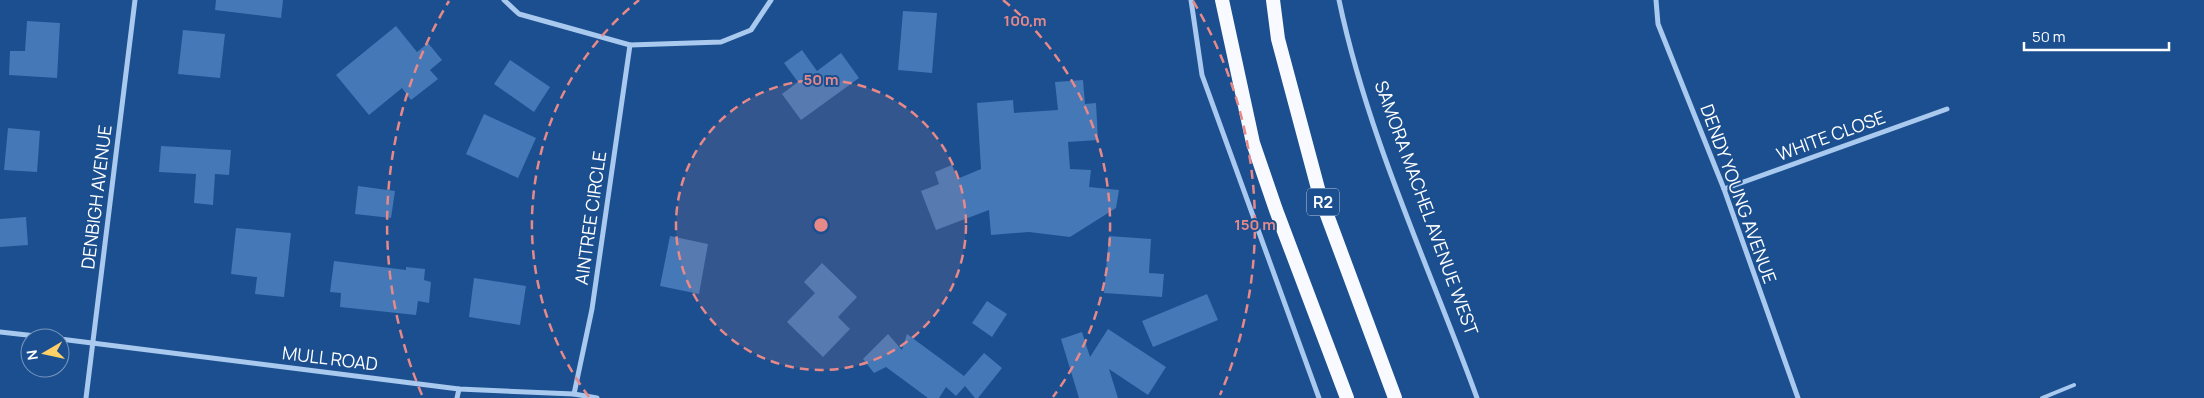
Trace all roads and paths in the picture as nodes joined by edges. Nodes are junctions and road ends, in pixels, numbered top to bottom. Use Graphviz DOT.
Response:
graph roads {
  1 [pos="135,0"];
  2 [pos="504,0"];
  3 [pos="771,0"];
  4 [pos="1192,0"];
  5 [pos="1222,0"];
  6 [pos="1273,0"];
  7 [pos="1339,0"];
  8 [pos="1656,0"];
  9 [pos="630,45"];
  10 [pos="1947,110"];
  11 [pos="1724,189"];
  12 [pos="0,332"];
  13 [pos="20,334"];
  14 [pos="70,340"];
  15 [pos="94,342"];
  16 [pos="2074,385"];
  17 [pos="459,389"];
  18 [pos="574,394"];
  19 [pos="86,398"];
  20 [pos="457,398"];
  21 [pos="597,398"];
  22 [pos="1319,398"];
  23 [pos="1348,398"];
  24 [pos="1394,398"];
  25 [pos="1476,398"];
  26 [pos="1798,398"];
  27 [pos="2042,398"];
  1 -- 15 [label="street, DENBIGH AVENUE"];
  2 -- 9 [label="street"];
  3 -- 9 [label="street"];
  4 -- 22 [label="street"];
  5 -- 23 [label="highway"];
  6 -- 24 [label="highway, R2"];
  7 -- 25 [label="street, SAMORA MACHEL AVENUE WEST"];
  8 -- 11 [label="street, DENDY YOUNG AVENUE"];
  9 -- 18 [label="street, AINTREE CIRCLE"];
  10 -- 11 [label="street, WHITE CLOSE"];
  11 -- 26 [label="street, DENDY YOUNG AVENUE"];
  12 -- 13 [label="street"];
  14 -- 15 [label="street, MULL ROAD"];
  15 -- 17 [label="street, MULL ROAD"];
  15 -- 19 [label="street, DENBIGH AVENUE"];
  16 -- 27 [label="lane"];
  17 -- 18 [label="street, MULL ROAD"];
  17 -- 20 [label="street"];
  18 -- 21 [label="street, MULL ROAD"];
}
